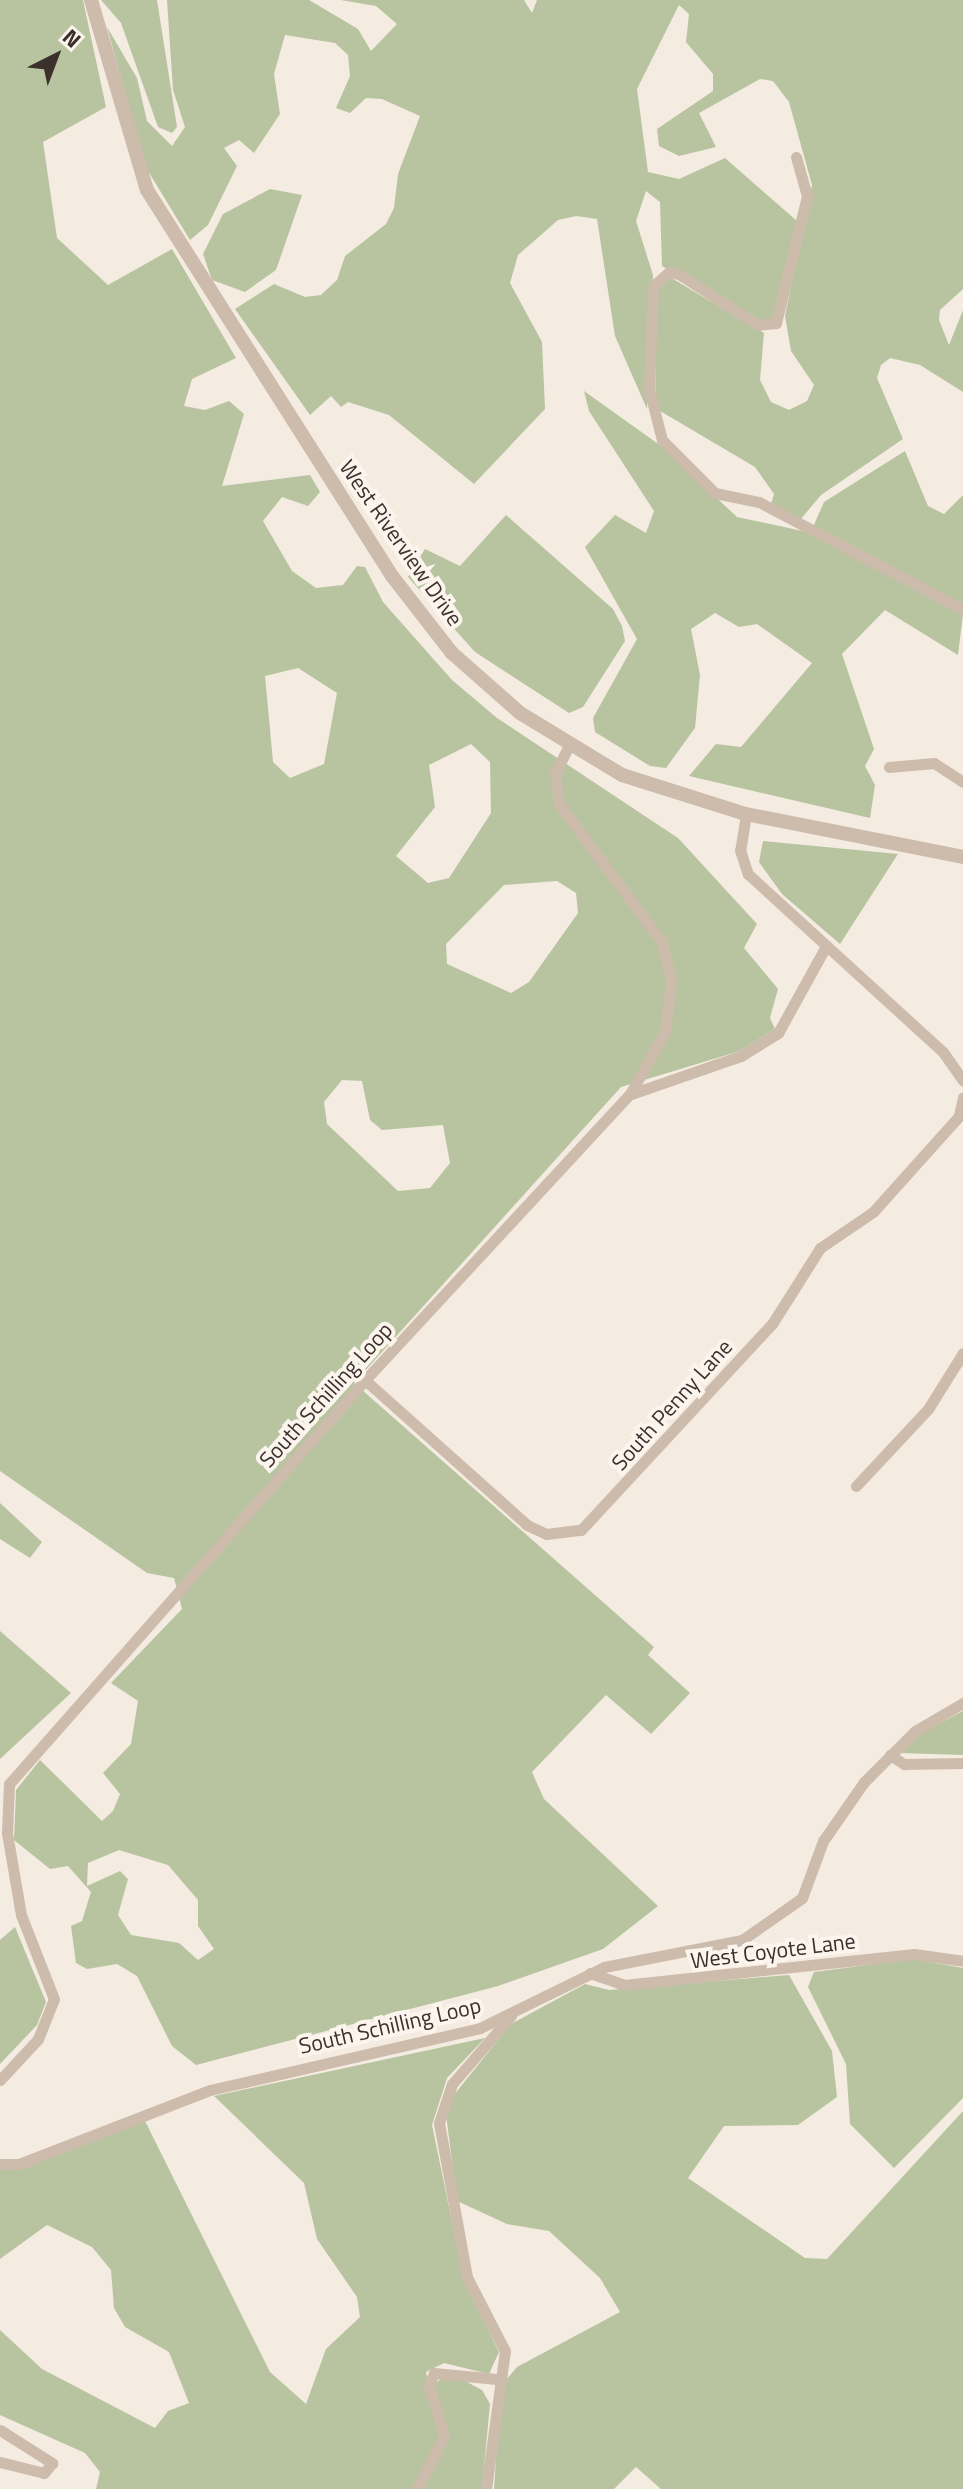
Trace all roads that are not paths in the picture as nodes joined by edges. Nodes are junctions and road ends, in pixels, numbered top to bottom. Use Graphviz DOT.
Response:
graph roads {
  1 [pos="91,0"];
  2 [pos="796,157"];
  3 [pos="963,609"];
  4 [pos="569,746"];
  5 [pos="889,767"];
  6 [pos="963,782"];
  7 [pos="746,814"];
  8 [pos="963,857"];
  9 [pos="826,946"];
  10 [pos="963,1081"];
  11 [pos="630,1094"];
  12 [pos="963,1097"];
  13 [pos="963,1353"];
  14 [pos="365,1380"];
  15 [pos="856,1486"];
  16 [pos="963,1703"];
  17 [pos="890,1755"];
  18 [pos="963,1763"];
  19 [pos="963,1961"];
  20 [pos="590,1973"];
  21 [pos="511,2016"];
  22 [pos="0,2080"];
  23 [pos="0,2164"];
  24 [pos="497,2379"];
  25 [pos="0,2430"];
  26 [pos="0,2462"];
  27 [pos="417,2489"];
  28 [pos="486,2489"];
  1 -- 4 [label="street, West Riverview Drive"];
  2 -- 3 [label="street"];
  4 -- 7 [label="street, West Riverview Drive"];
  4 -- 11 [label="street, South Schilling Loop"];
  5 -- 6 [label="street"];
  7 -- 8 [label="street, West Riverview Drive"];
  7 -- 9 [label="street"];
  9 -- 10 [label="street"];
  9 -- 11 [label="street"];
  11 -- 14 [label="street, South Schilling Loop"];
  12 -- 14 [label="street, South Penny Lane"];
  13 -- 15 [label="street"];
  14 -- 22 [label="street, South Schilling Loop"];
  16 -- 17 [label="street, South Schilling Loop"];
  17 -- 18 [label="street"];
  17 -- 20 [label="street, South Schilling Loop"];
  19 -- 20 [label="street, West Coyote Lane"];
  20 -- 21 [label="street, South Schilling Loop"];
  21 -- 23 [label="street, South Schilling Loop"];
  21 -- 24 [label="street"];
  24 -- 27 [label="street"];
  24 -- 28 [label="street"];
  25 -- 26 [label="street"];
}
